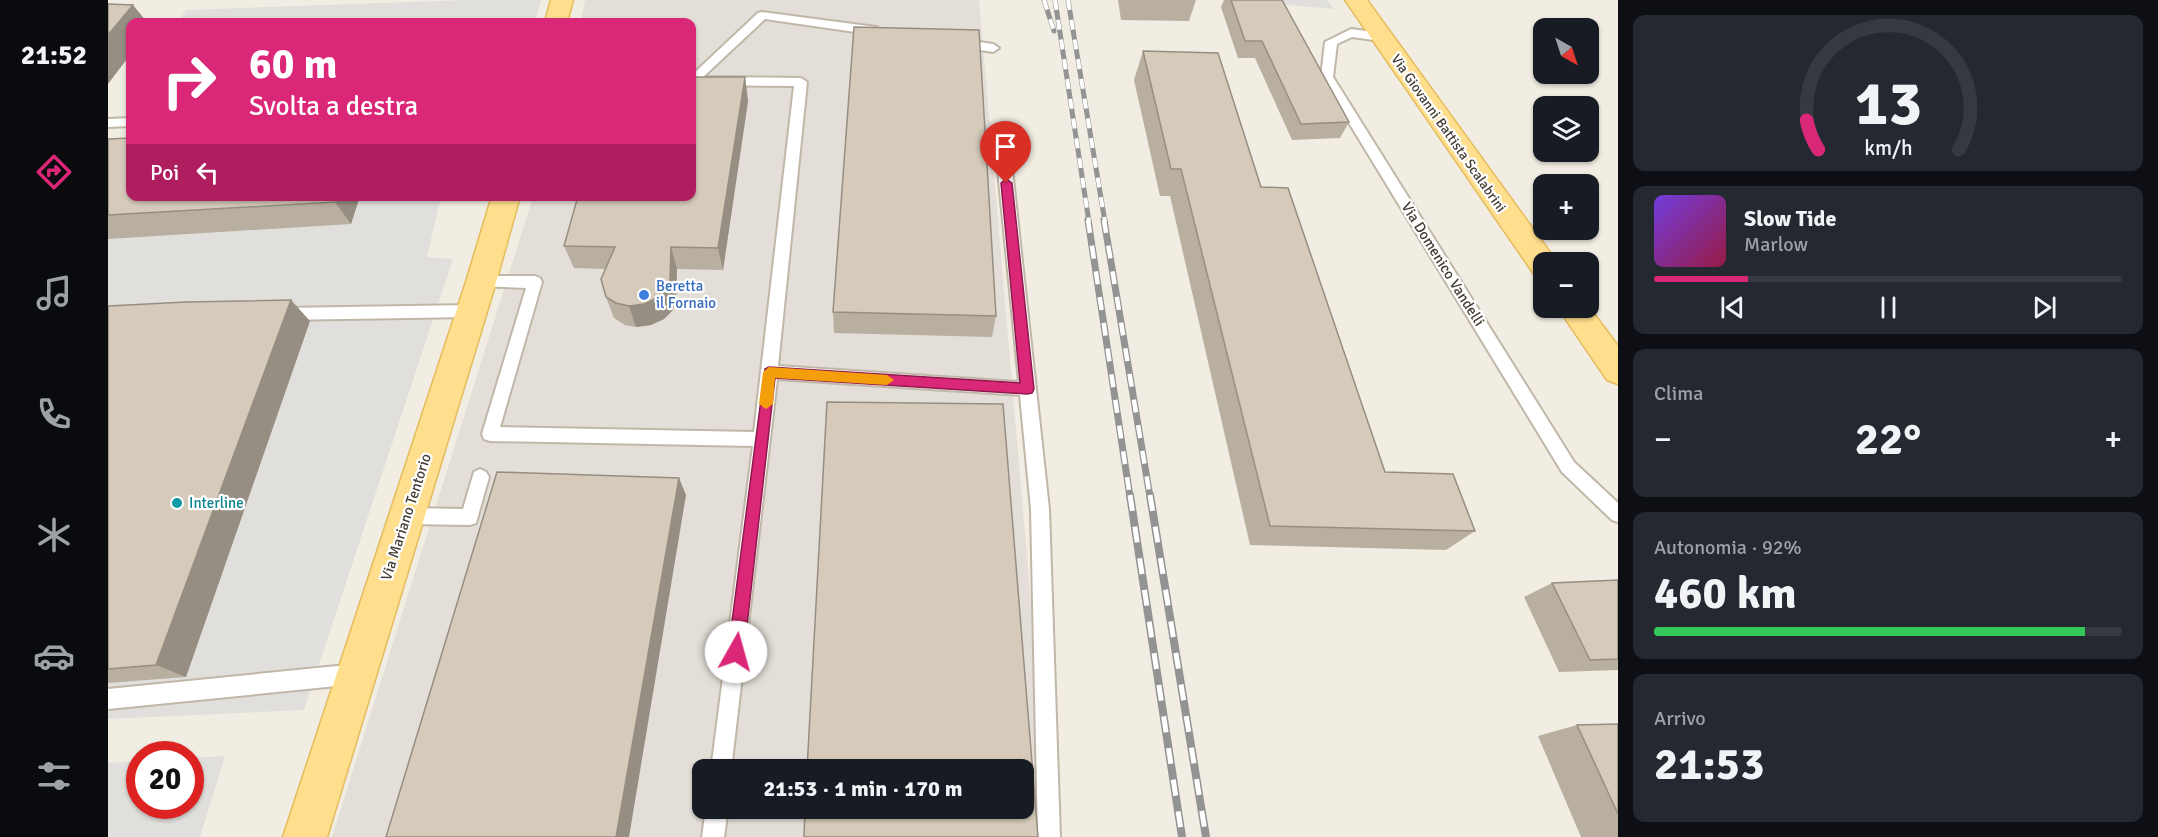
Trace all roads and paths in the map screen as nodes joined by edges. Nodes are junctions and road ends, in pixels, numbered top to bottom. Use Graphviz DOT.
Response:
graph roads {
  1 [pos="562,0"];
  2 [pos="1356,0"];
  3 [pos="557,18"];
  4 [pos="889,33"];
  5 [pos="1381,37"];
  6 [pos="946,41"];
  7 [pos="993,48"];
  8 [pos="696,77"];
  9 [pos="696,81"];
  10 [pos="126,122"];
  11 [pos="108,123"];
  12 [pos="1004,160"];
  13 [pos="505,201"];
  14 [pos="1534,252"];
  15 [pos="477,296"];
  16 [pos="263,314"];
  17 [pos="1580,318"];
  18 [pos="1618,371"];
  19 [pos="769,372"];
  20 [pos="1027,389"];
  21 [pos="762,439"];
  22 [pos="480,477"];
  23 [pos="1618,514"];
  24 [pos="407,516"];
  25 [pos="357,674"];
  26 [pos="108,699"];
  27 [pos="722,759"];
  28 [pos="715,819"];
  29 [pos="305,837"];
  30 [pos="713,837"];
  31 [pos="1049,837"];
  1 -- 3 [label="main road"];
  2 -- 5 [label="main road, Via Giovanni Battista Scalabrini"];
  4 -- 8 [label="lane"];
  5 -- 14 [label="main road, Via Giovanni Battista Scalabrini"];
  5 -- 23 [label="lane, Via Domenico Vandelli"];
  6 -- 7 [label="lane"];
  9 -- 19 [label="lane"];
  10 -- 11 [label="lane"];
  12 -- 20 [label="lane"];
  13 -- 15 [label="main road, Via Mariano Tentorio"];
  15 -- 16 [label="lane"];
  15 -- 21 [label="lane"];
  15 -- 24 [label="main road, Via Mariano Tentorio"];
  17 -- 18 [label="main road"];
  19 -- 20 [label="lane"];
  19 -- 21 [label="lane"];
  20 -- 31 [label="lane"];
  21 -- 27 [label="lane"];
  22 -- 24 [label="lane"];
  24 -- 25 [label="main road, Via Mariano Tentorio"];
  25 -- 26 [label="lane"];
  25 -- 29 [label="main road, Via Mariano Tentorio"];
  28 -- 30 [label="lane"];
}
